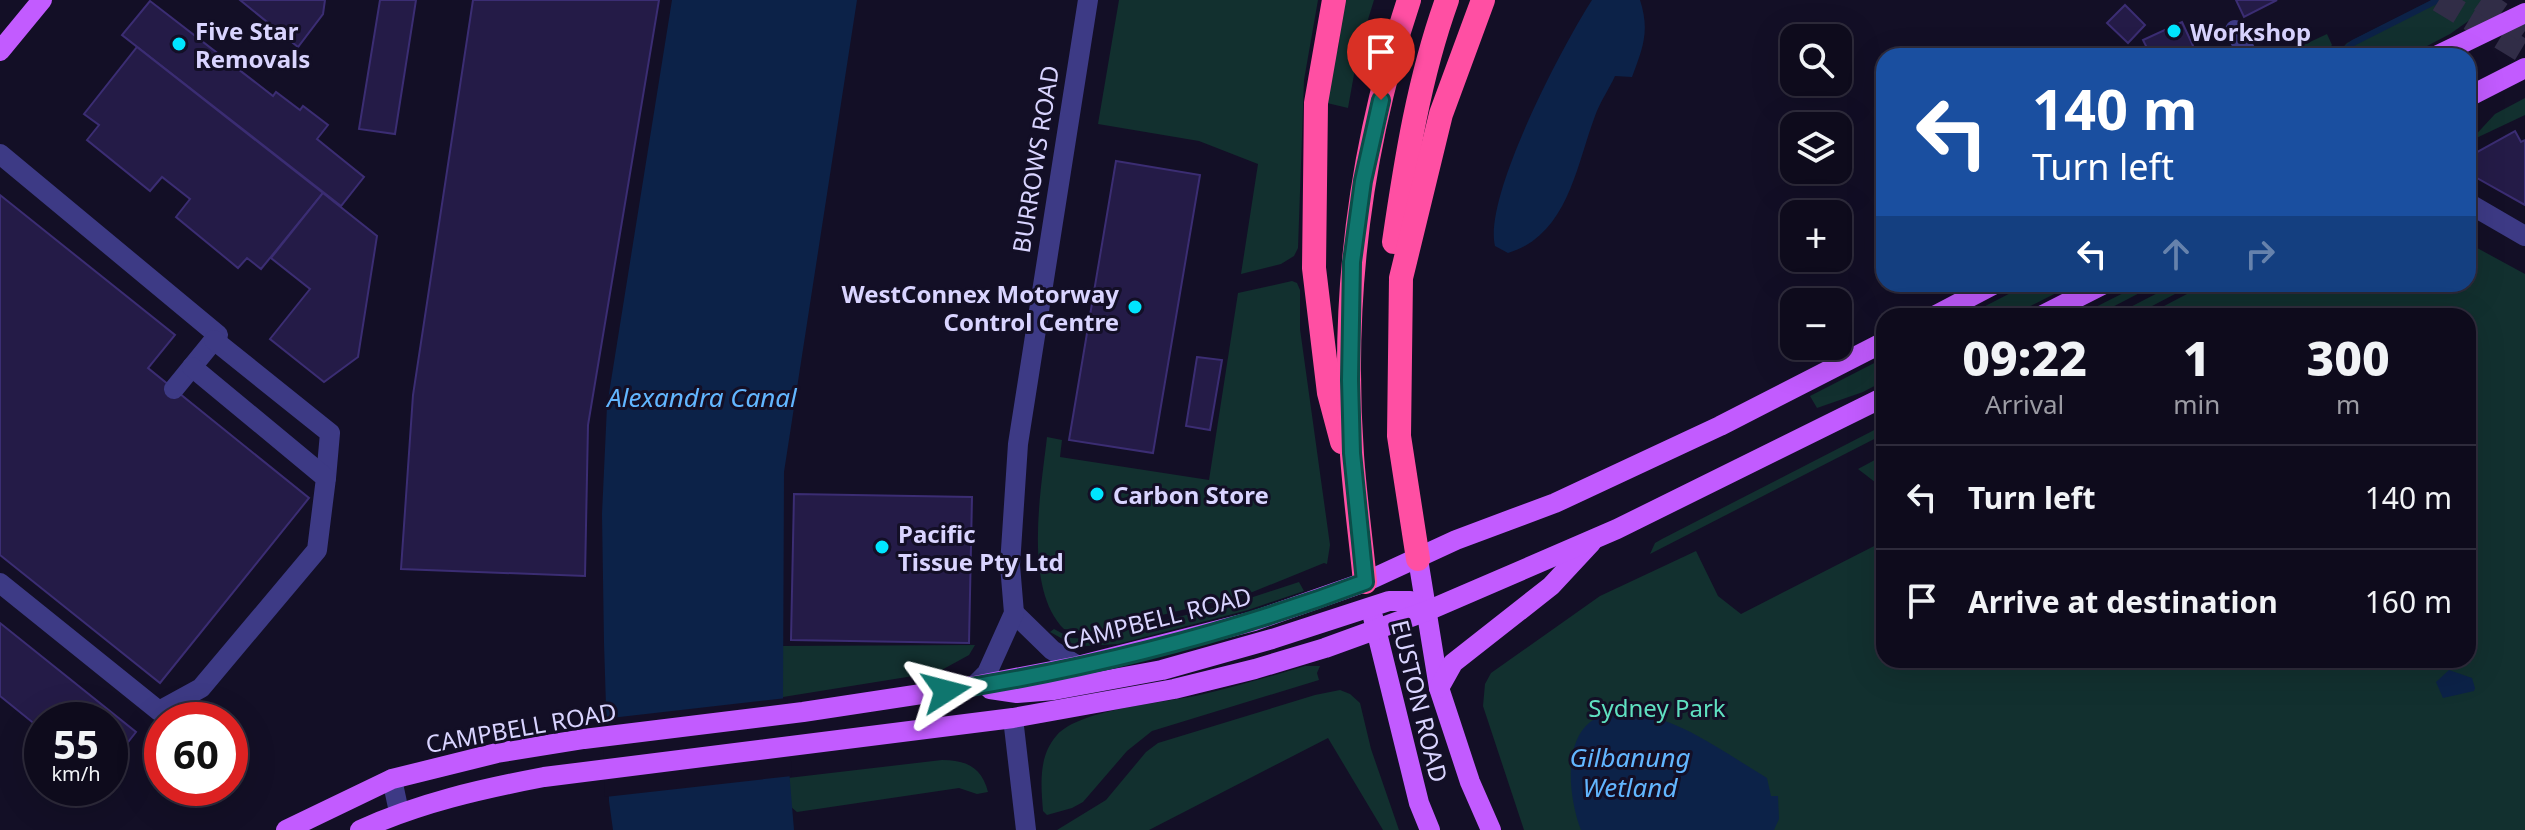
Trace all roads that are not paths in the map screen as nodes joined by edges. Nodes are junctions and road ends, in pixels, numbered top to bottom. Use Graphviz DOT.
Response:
graph roads {
  1 [pos="42,0"];
  2 [pos="1088,0"];
  3 [pos="1334,0"];
  4 [pos="1409,0"];
  5 [pos="1447,0"];
  6 [pos="1483,0"];
  7 [pos="2525,13"];
  8 [pos="2235,30"];
  9 [pos="2244,48"];
  10 [pos="2453,48"];
  11 [pos="0,51"];
  12 [pos="2525,68"];
  13 [pos="2476,93"];
  14 [pos="0,154"];
  15 [pos="2476,208"];
  16 [pos="2525,236"];
  17 [pos="1980,292"];
  18 [pos="2088,292"];
  19 [pos="1949,308"];
  20 [pos="2057,308"];
  21 [pos="214,340"];
  22 [pos="1876,346"];
  23 [pos="192,367"];
  24 [pos="174,389"];
  25 [pos="1876,401"];
  26 [pos="326,478"];
  27 [pos="1355,494"];
  28 [pos="1597,537"];
  29 [pos="1418,559"];
  30 [pos="1365,582"];
  31 [pos="0,583"];
  32 [pos="1371,607"];
  33 [pos="1427,611"];
  34 [pos="1014,613"];
  35 [pos="1375,631"];
  36 [pos="1078,666"];
  37 [pos="974,686"];
  38 [pos="1439,688"];
  39 [pos="1013,718"];
  40 [pos="392,779"];
  41 [pos="399,812"];
  42 [pos="286,830"];
  43 [pos="360,830"];
  44 [pos="1026,830"];
  45 [pos="1430,830"];
  46 [pos="1491,830"];
  1 -- 11 [label="main road"];
  2 -- 34 [label="street, BURROWS ROAD"];
  3 -- 27 [label="highway"];
  4 -- 27 [label="highway"];
  5 -- 29 [label="highway"];
  6 -- 29 [label="highway"];
  7 -- 10 [label="main road"];
  8 -- 9 [label="street"];
  12 -- 13 [label="main road"];
  14 -- 21 [label="street"];
  15 -- 16 [label="street"];
  17 -- 19 [label="main road"];
  18 -- 20 [label="main road"];
  21 -- 23 [label="street"];
  21 -- 26 [label="street"];
  22 -- 29 [label="main road, CAMPBELL ROAD"];
  23 -- 24 [label="street"];
  23 -- 26 [label="street"];
  25 -- 28 [label="main road"];
  26 -- 31 [label="street"];
  27 -- 30 [label="highway"];
  28 -- 33 [label="main road"];
  28 -- 38 [label="main road"];
  29 -- 30 [label="main road, CAMPBELL ROAD"];
  29 -- 33 [label="main road, EUSTON ROAD"];
  30 -- 32 [label="main road, EUSTON ROAD"];
  30 -- 36 [label="main road, CAMPBELL ROAD"];
  32 -- 33 [label="main road"];
  32 -- 35 [label="main road, EUSTON ROAD"];
  32 -- 37 [label="main road"];
  33 -- 35 [label="main road"];
  33 -- 38 [label="main road, EUSTON ROAD"];
  34 -- 36 [label="street"];
  34 -- 37 [label="street, BURROWS ROAD"];
  35 -- 39 [label="main road"];
  35 -- 45 [label="main road, EUSTON ROAD"];
  36 -- 37 [label="main road, CAMPBELL ROAD"];
  37 -- 40 [label="main road, CAMPBELL ROAD"];
  38 -- 46 [label="main road, EUSTON ROAD"];
  39 -- 41 [label="main road"];
  39 -- 44 [label="street"];
  40 -- 41 [label="street"];
  40 -- 42 [label="main road, CAMPBELL ROAD"];
  41 -- 43 [label="main road"];
}
